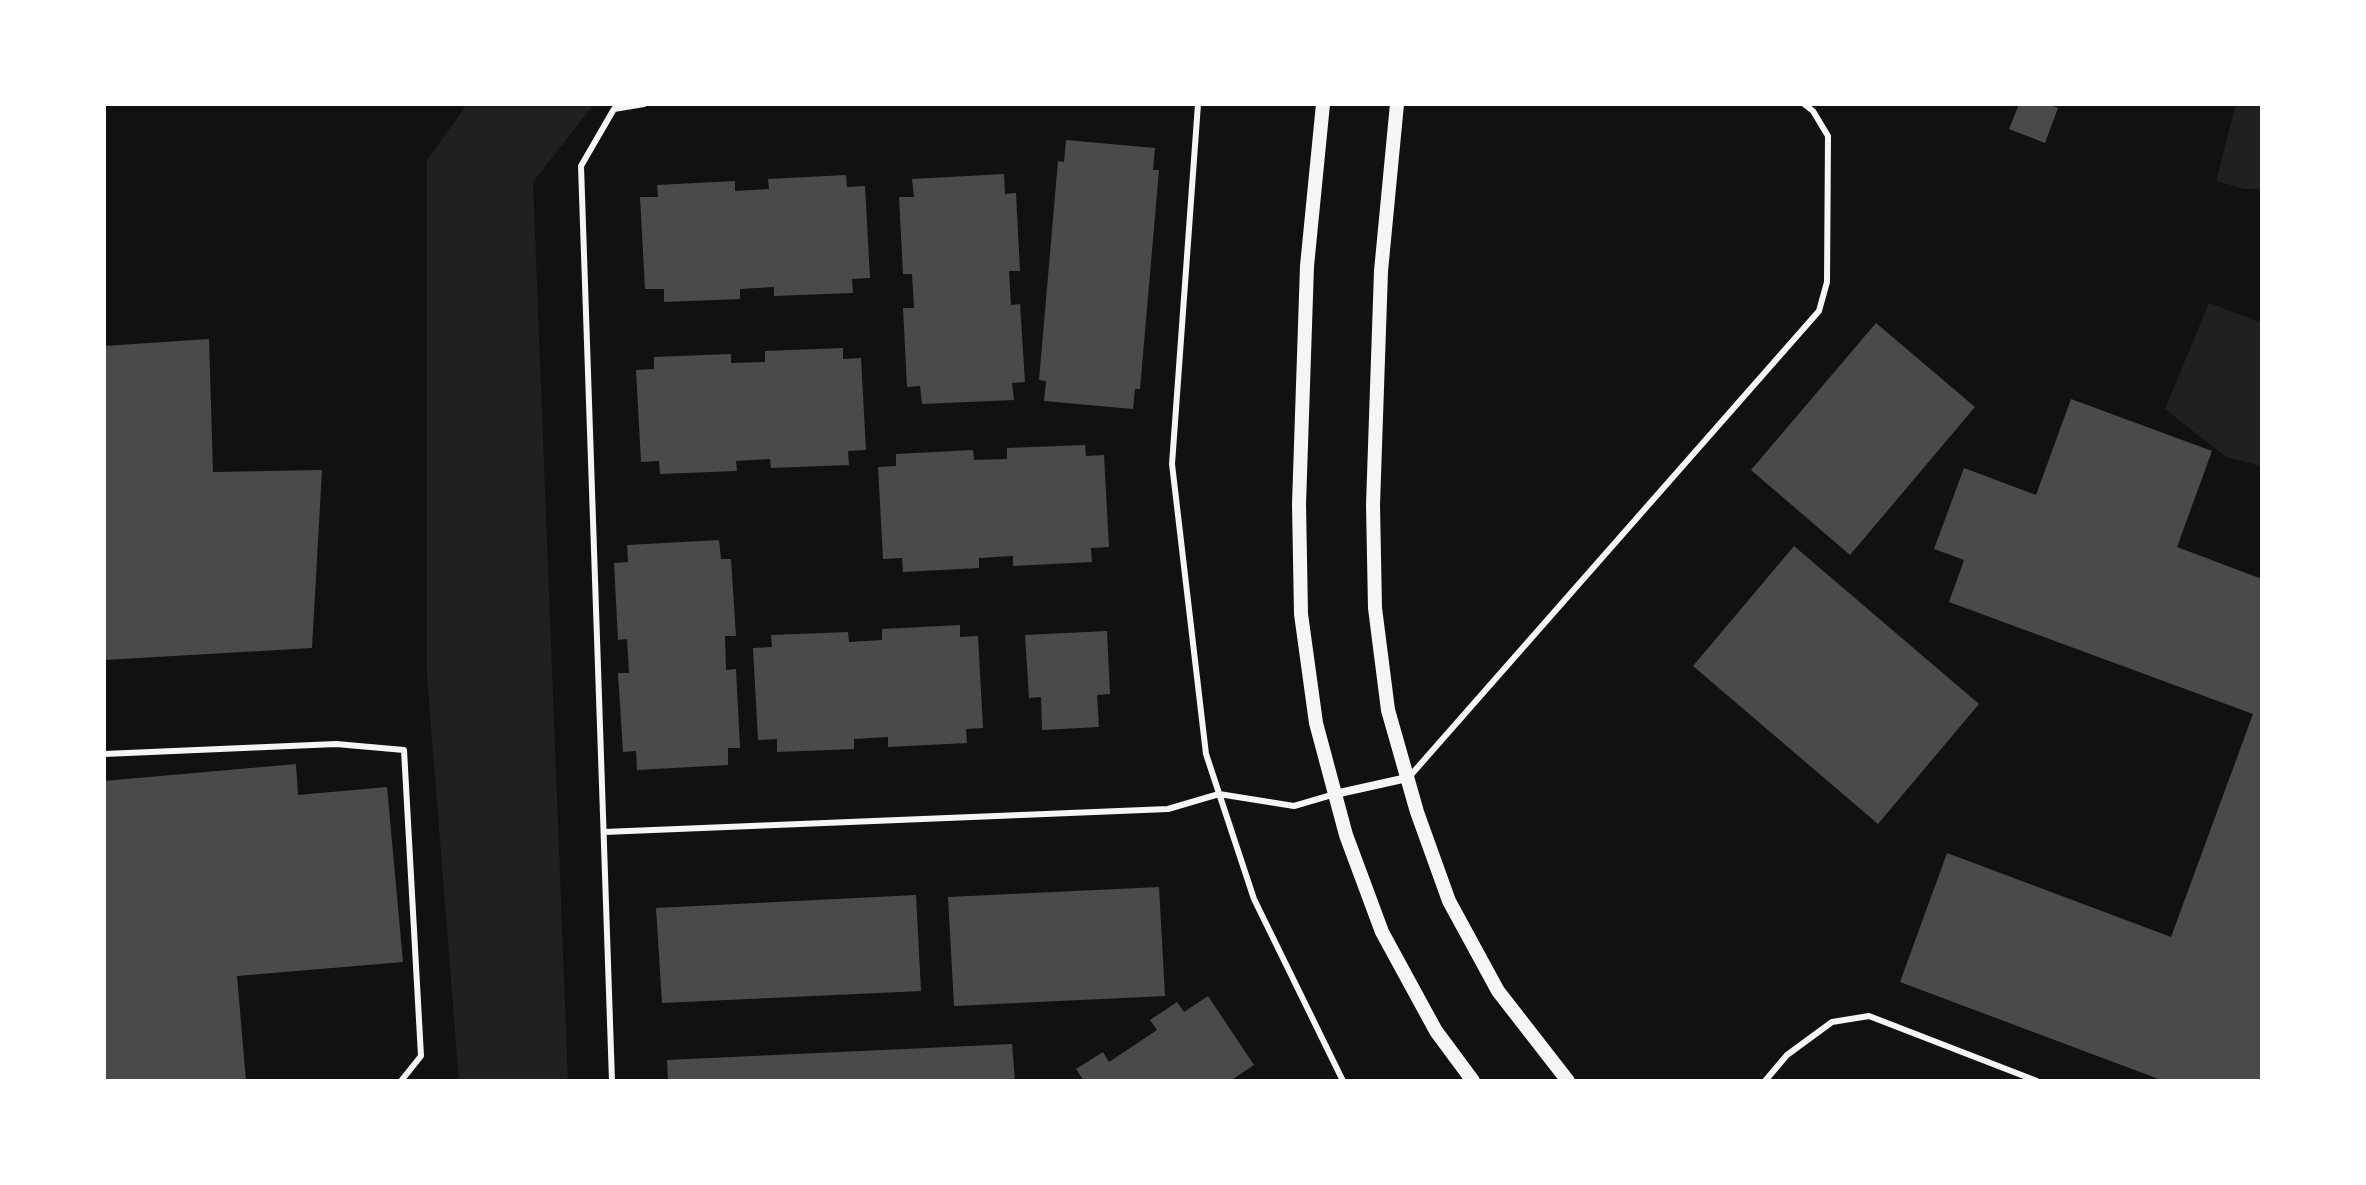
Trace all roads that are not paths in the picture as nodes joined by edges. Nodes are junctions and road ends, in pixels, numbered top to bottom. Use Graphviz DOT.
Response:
graph roads {
  1 [pos="644,104"];
  2 [pos="1198,104"];
  3 [pos="1323,104"];
  4 [pos="1397,104"];
  5 [pos="1804,104"];
  6 [pos="104,754"];
  7 [pos="1407,778"];
  8 [pos="1219,794"];
  9 [pos="1335,794"];
  10 [pos="604,832"];
  11 [pos="401,1081"];
  12 [pos="612,1081"];
  13 [pos="1343,1081"];
  14 [pos="1473,1081"];
  15 [pos="1568,1081"];
  16 [pos="1765,1081"];
  17 [pos="2037,1081"];
  1 -- 10 [label="lane"];
  2 -- 8 [label="lane"];
  3 -- 9 [label="street"];
  4 -- 7 [label="street"];
  5 -- 7 [label="lane"];
  6 -- 11 [label="lane"];
  7 -- 9 [label="street"];
  7 -- 15 [label="street"];
  8 -- 9 [label="lane"];
  8 -- 10 [label="lane"];
  8 -- 13 [label="lane"];
  9 -- 14 [label="street"];
  10 -- 12 [label="lane"];
  16 -- 17 [label="lane"];
}
